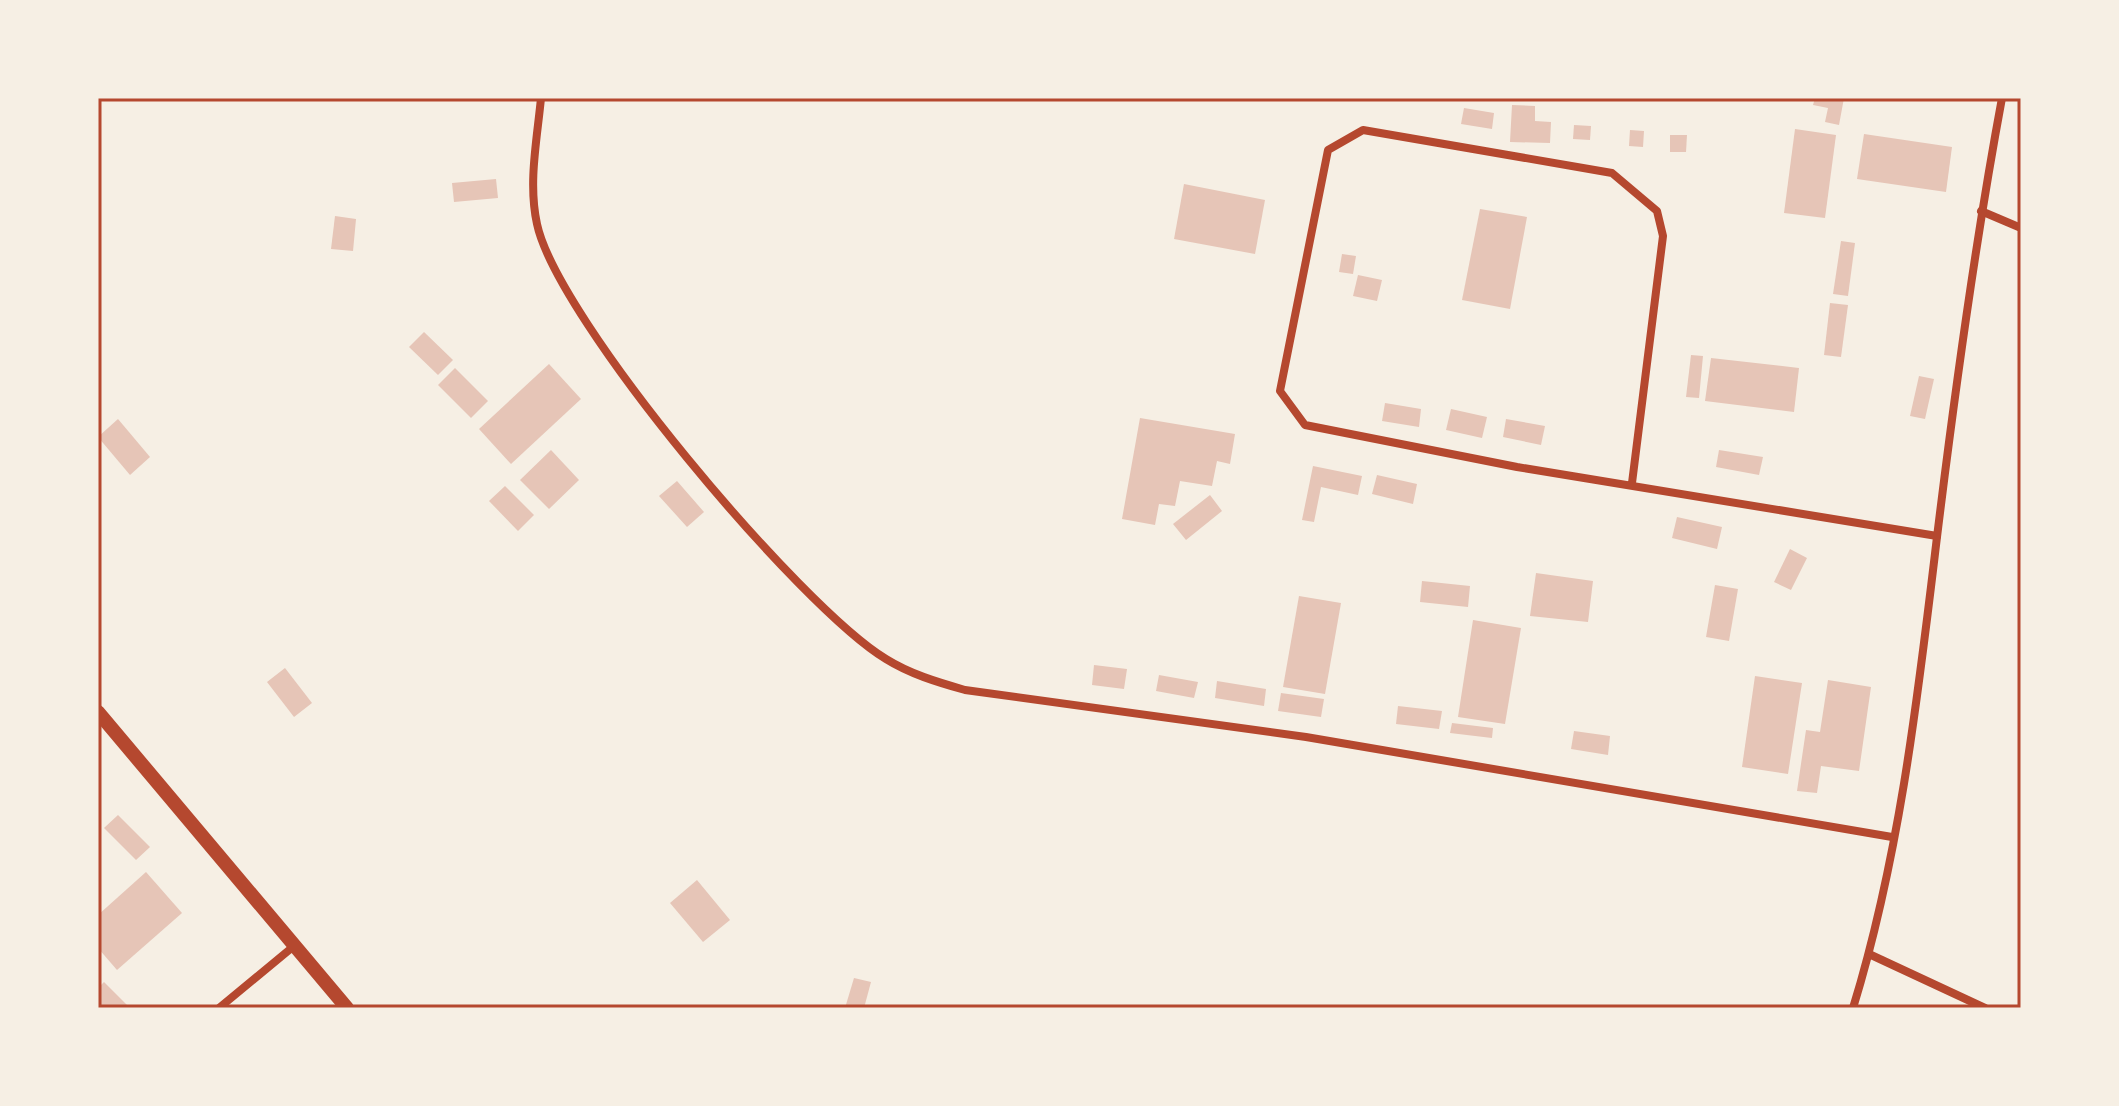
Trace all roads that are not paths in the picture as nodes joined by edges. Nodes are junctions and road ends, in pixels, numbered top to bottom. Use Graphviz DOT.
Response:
graph roads {
  1 [pos="541,98"];
  2 [pos="2002,98"];
  3 [pos="1981,211"];
  4 [pos="2021,228"];
  5 [pos="1632,483"];
  6 [pos="1937,536"];
  7 [pos="98,712"];
  8 [pos="1892,837"];
  9 [pos="294,946"];
  10 [pos="1869,954"];
  11 [pos="219,1008"];
  12 [pos="347,1008"];
  13 [pos="1853,1008"];
  14 [pos="1985,1008"];
  1 -- 8 [label="street"];
  2 -- 3 [label="street"];
  3 -- 4 [label="street"];
  3 -- 6 [label="street"];
  5 -- 5 [label="street"];
  5 -- 6 [label="street"];
  6 -- 8 [label="street"];
  7 -- 9 [label="street"];
  8 -- 10 [label="street"];
  9 -- 11 [label="street"];
  9 -- 12 [label="street"];
  10 -- 13 [label="street"];
  10 -- 14 [label="street"];
}
